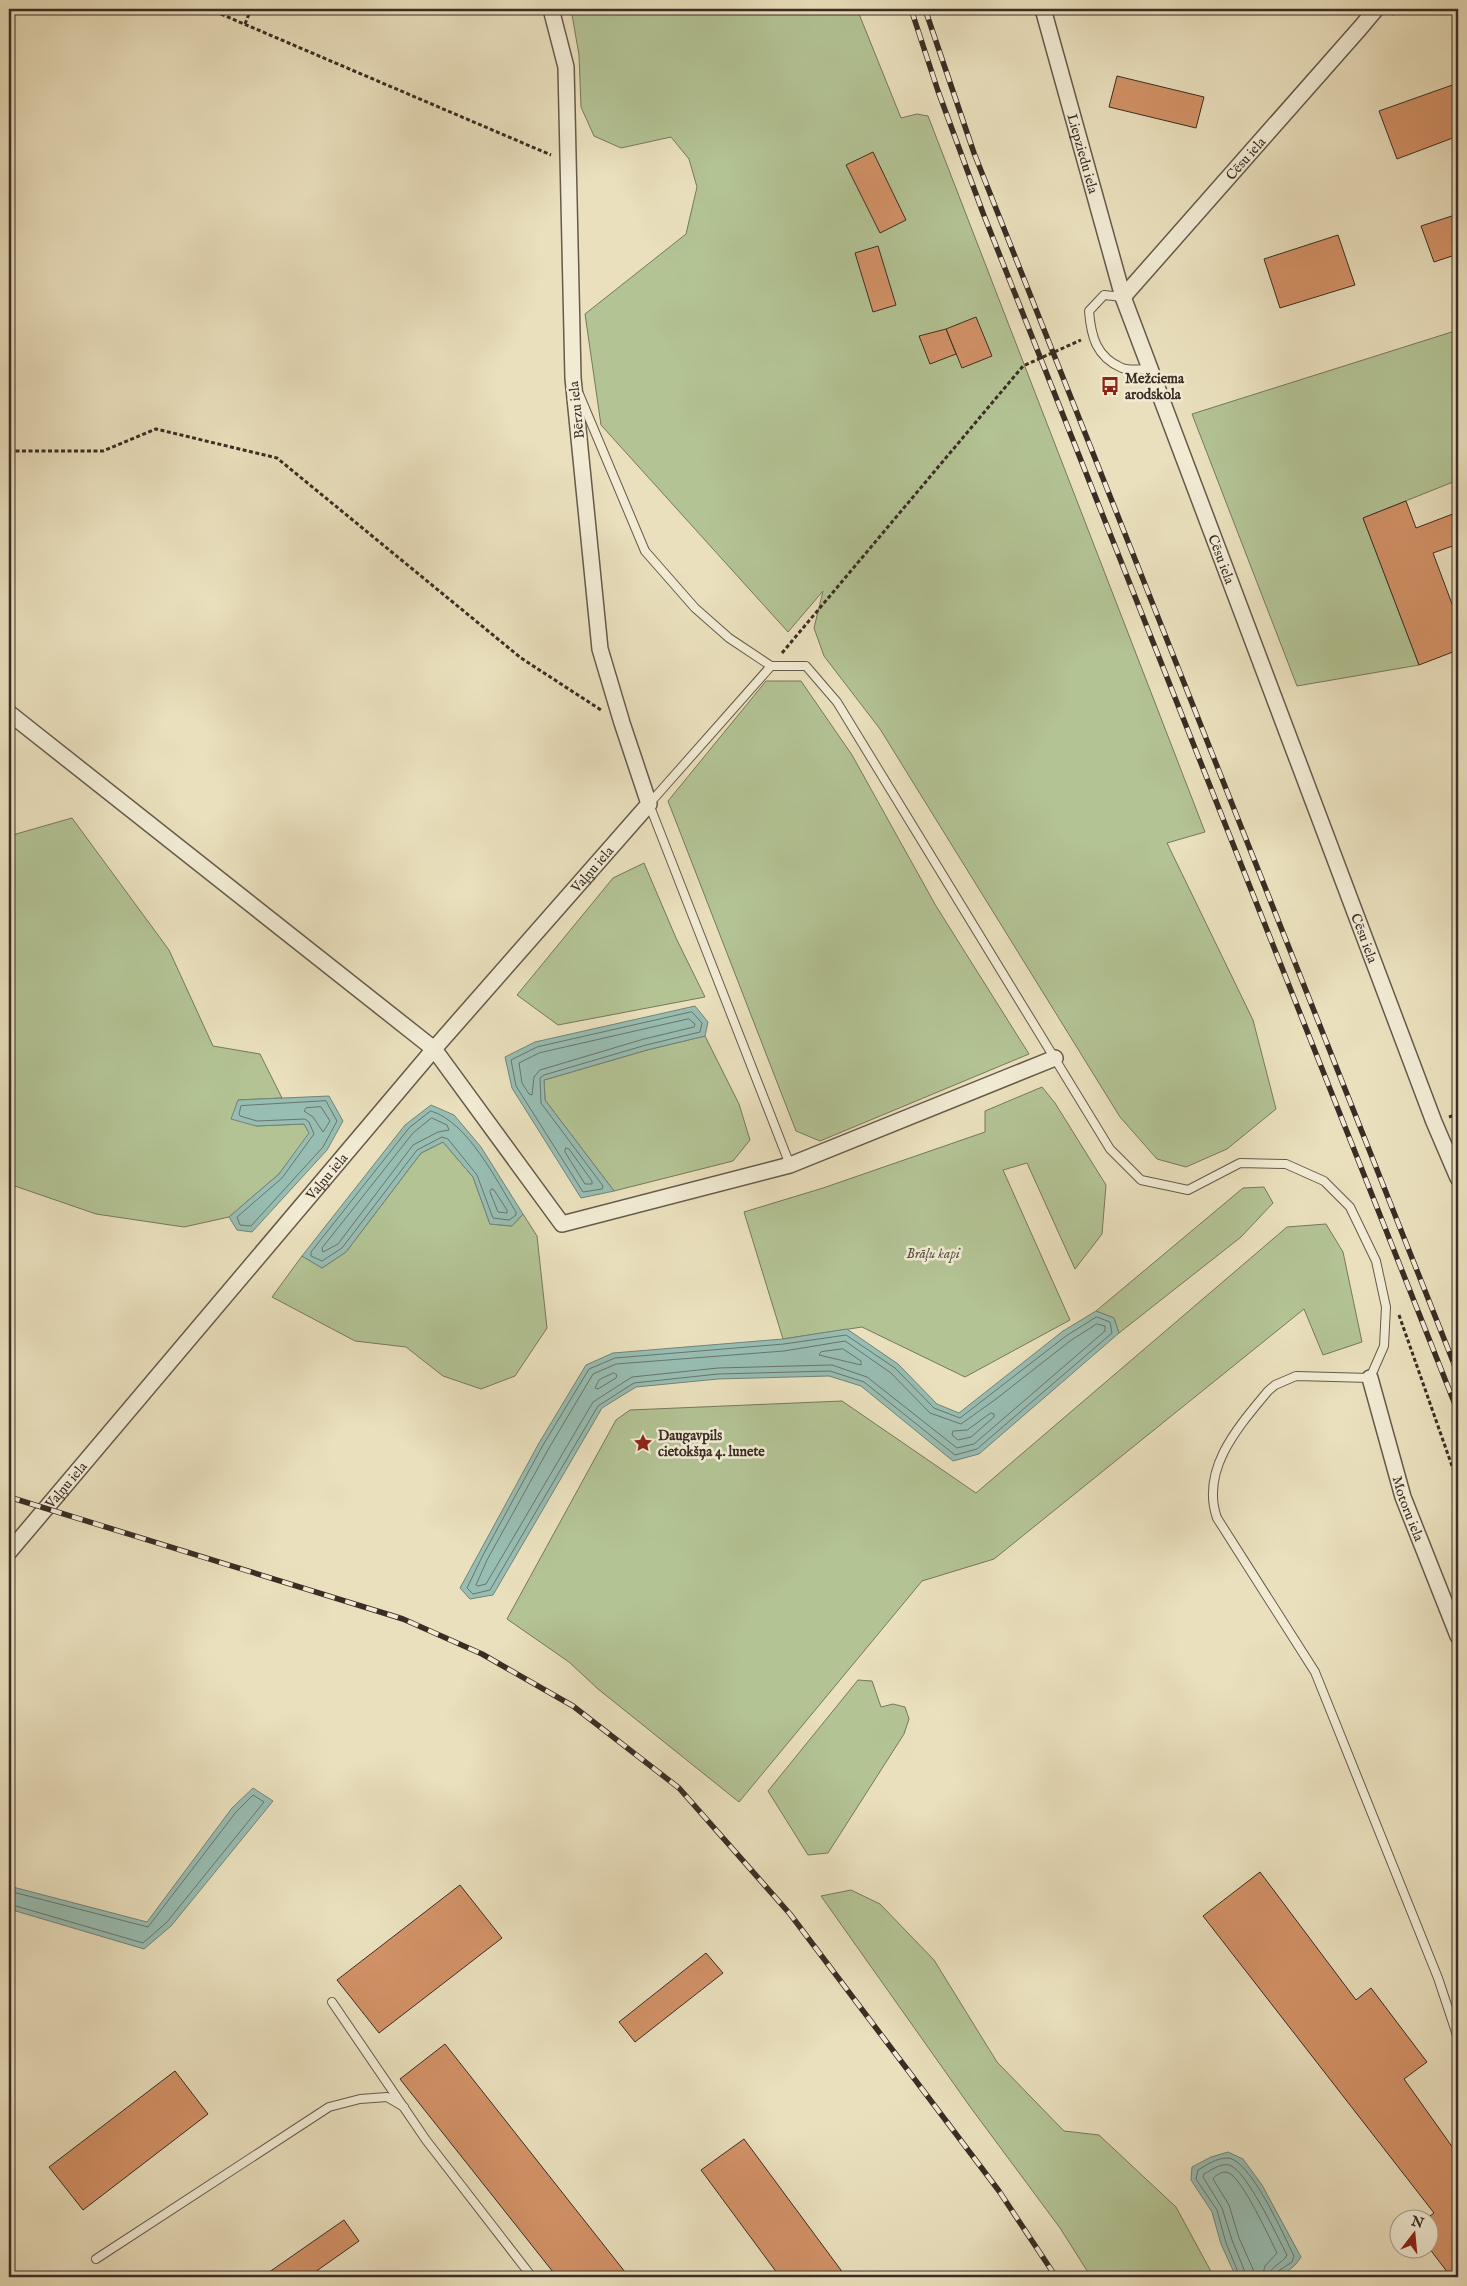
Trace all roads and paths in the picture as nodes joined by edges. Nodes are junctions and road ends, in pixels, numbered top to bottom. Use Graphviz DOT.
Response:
graph roads {
  1 [pos="209,9"];
  2 [pos="251,9"];
  3 [pos="551,9"];
  4 [pos="1043,9"];
  5 [pos="1376,9"];
  6 [pos="245,24"];
  7 [pos="570,163"];
  8 [pos="1123,297"];
  9 [pos="1091,336"];
  10 [pos="1150,370"];
  11 [pos="573,378"];
  12 [pos="9,451"];
  13 [pos="771,666"];
  14 [pos="9,713"];
  15 [pos="622,724"];
  16 [pos="650,804"];
  17 [pos="434,1049"];
  18 [pos="1055,1058"];
  19 [pos="790,1165"];
  20 [pos="1458,1178"];
  21 [pos="1397,1308"];
  22 [pos="1370,1378"];
  23 [pos="1458,1483"];
  24 [pos="9,1552"];
  25 [pos="1458,1636"];
  26 [pos="332,2002"];
  27 [pos="1458,2038"];
  28 [pos="404,2107"];
  29 [pos="96,2258"];
  30 [pos="532,2277"];
  1 -- 6 [label="path"];
  2 -- 6 [label="path"];
  3 -- 7 [label="street, Bērzu iela"];
  4 -- 8 [label="street, Liepziedu iela"];
  5 -- 8 [label="street, Cēsu iela"];
  6 -- 7 [label="path"];
  7 -- 11 [label="street, Bērzu iela"];
  8 -- 9 [label="lane"];
  8 -- 10 [label="street, Cēsu iela"];
  9 -- 10 [label="lane"];
  9 -- 13 [label="path"];
  10 -- 20 [label="street, Cēsu iela"];
  11 -- 13 [label="lane"];
  11 -- 15 [label="street, Bērzu iela"];
  12 -- 15 [label="path"];
  13 -- 16 [label="lane"];
  13 -- 18 [label="lane"];
  14 -- 17 [label="street"];
  15 -- 16 [label="street, Bērzu iela"];
  16 -- 17 [label="street, Vaļņu iela"];
  16 -- 19 [label="lane"];
  17 -- 19 [label="street"];
  17 -- 24 [label="street, Vaļņu iela"];
  18 -- 19 [label="street"];
  18 -- 22 [label="lane"];
  21 -- 23 [label="path"];
  22 -- 25 [label="street, Motoru iela"];
  22 -- 27 [label="lane"];
  26 -- 28 [label="lane"];
  28 -- 29 [label="lane"];
  28 -- 30 [label="lane"];
}
